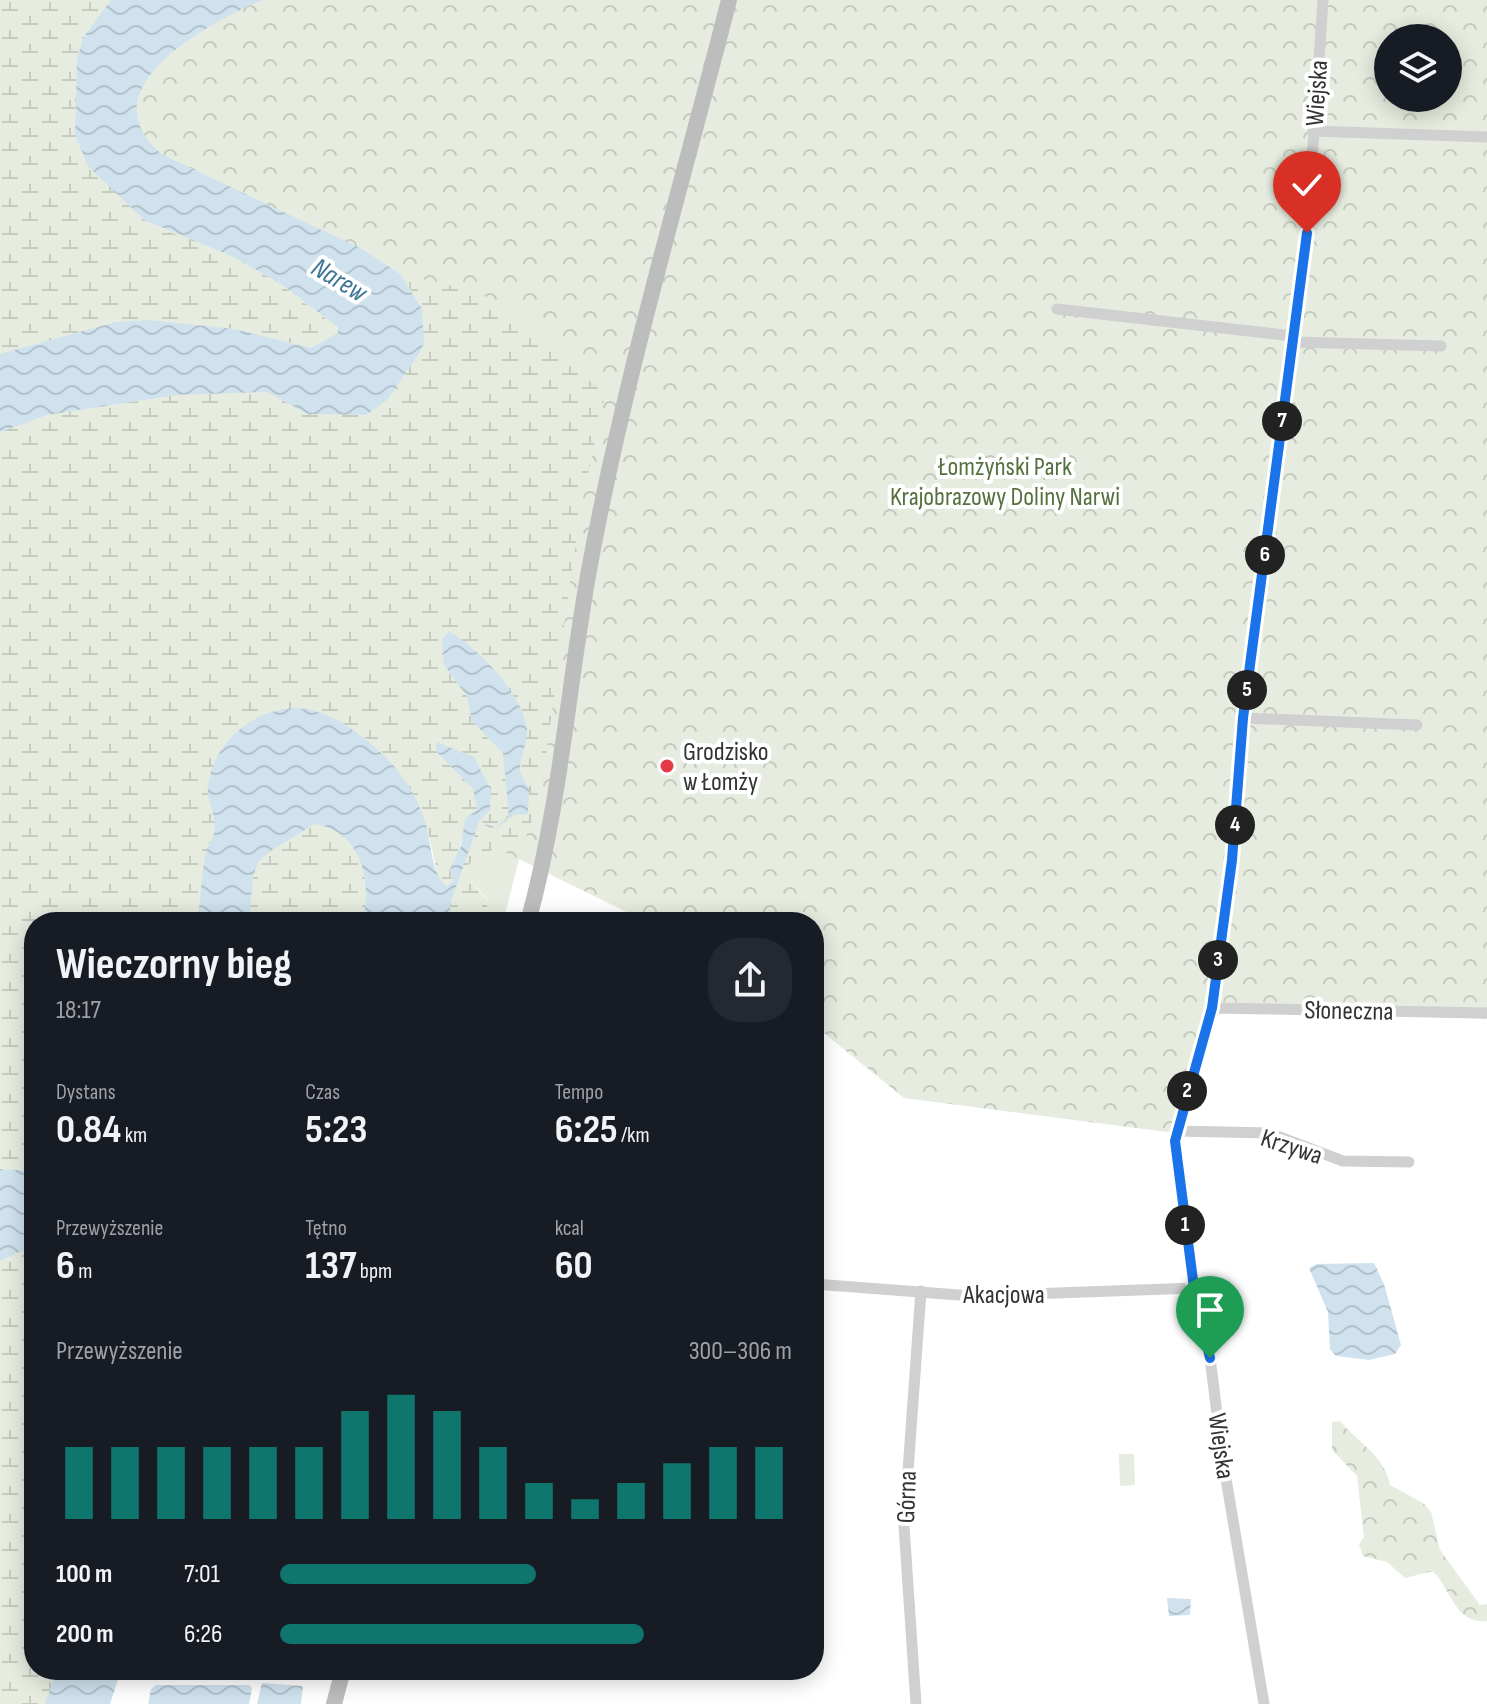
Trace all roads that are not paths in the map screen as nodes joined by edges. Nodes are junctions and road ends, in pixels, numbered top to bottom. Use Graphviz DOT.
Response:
graph roads {
  1 [pos="729,0"];
  2 [pos="1323,0"];
  3 [pos="1313,131"];
  4 [pos="1487,137"];
  5 [pos="1057,309"];
  6 [pos="1293,339"];
  7 [pos="1441,346"];
  8 [pos="1243,718"];
  9 [pos="1417,725"];
  10 [pos="530,912"];
  11 [pos="1212,1008"];
  12 [pos="1487,1013"];
  13 [pos="1176,1131"];
  14 [pos="1409,1162"];
  15 [pos="824,1285"];
  16 [pos="1194,1288"];
  17 [pos="921,1291"];
  18 [pos="340,1680"];
  19 [pos="334,1704"];
  20 [pos="916,1704"];
  21 [pos="1264,1704"];
  1 -- 10 [label="street"];
  2 -- 3 [label="street, Wiejska"];
  3 -- 4 [label="street"];
  3 -- 6 [label="street, Wiejska"];
  5 -- 6 [label="street"];
  6 -- 7 [label="street"];
  6 -- 8 [label="street, Wiejska"];
  8 -- 9 [label="street"];
  8 -- 11 [label="street, Wiejska"];
  11 -- 12 [label="street, Słoneczna"];
  11 -- 13 [label="street, Wiejska"];
  13 -- 14 [label="street, Krzywa"];
  13 -- 16 [label="street, Wiejska"];
  15 -- 17 [label="street, Akacjowa"];
  16 -- 17 [label="street, Akacjowa"];
  16 -- 21 [label="street, Wiejska"];
  17 -- 20 [label="street, Górna"];
  18 -- 19 [label="street"];
}
